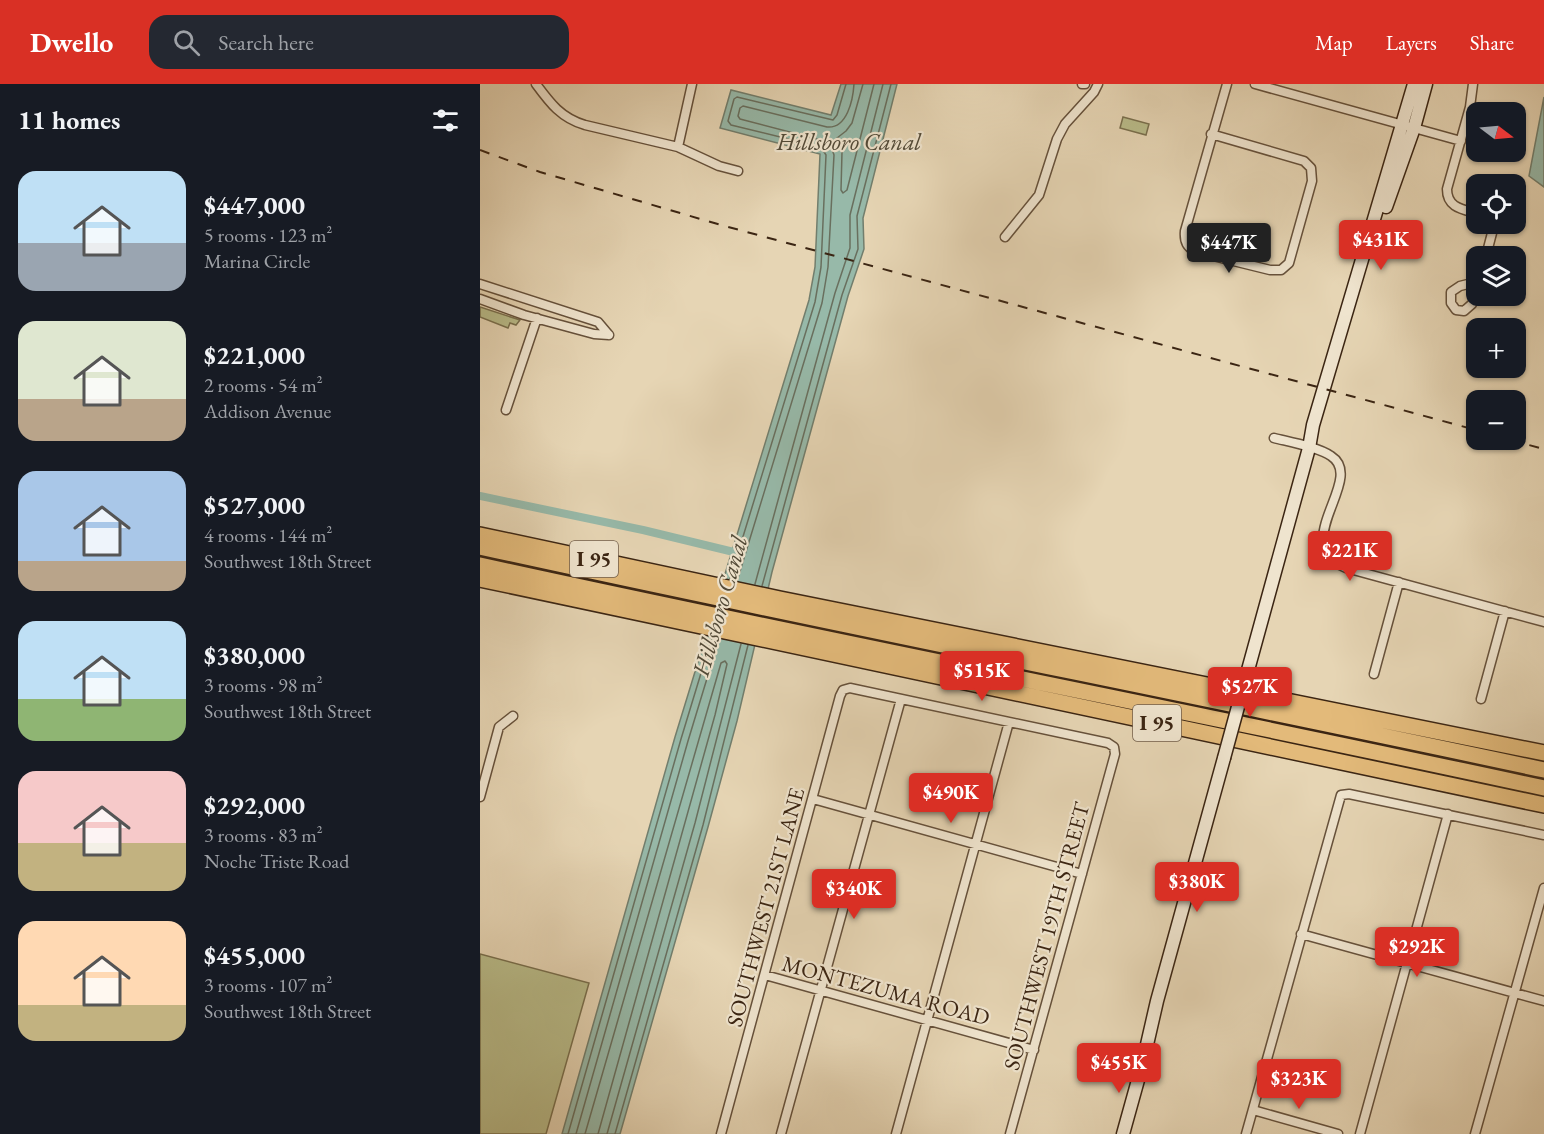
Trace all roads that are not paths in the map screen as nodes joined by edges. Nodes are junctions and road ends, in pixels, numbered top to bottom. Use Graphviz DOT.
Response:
graph roads {
  1 [pos="536,84"];
  2 [pos="692,84"];
  3 [pos="1098,84"];
  4 [pos="1227,84"];
  5 [pos="1255,84"];
  6 [pos="1414,84"];
  7 [pos="1426,84"];
  8 [pos="1473,84"];
  9 [pos="1408,126"];
  10 [pos="1212,134"];
  11 [pos="1461,141"];
  12 [pos="678,147"];
  13 [pos="738,171"];
  14 [pos="1466,210"];
  15 [pos="1005,237"];
  16 [pos="480,284"];
  17 [pos="1466,285"];
  18 [pos="480,299"];
  19 [pos="1469,306"];
  20 [pos="537,318"];
  21 [pos="506,410"];
  22 [pos="1274,438"];
  23 [pos="1309,448"];
  24 [pos="480,535"];
  25 [pos="480,547"];
  26 [pos="480,565"];
  27 [pos="480,579"];
  28 [pos="1399,582"];
  29 [pos="707,590"];
  30 [pos="779,605"];
  31 [pos="1505,611"];
  32 [pos="699,620"];
  33 [pos="1544,622"];
  34 [pos="771,635"];
  35 [pos="1374,674"];
  36 [pos="901,699"];
  37 [pos="1481,699"];
  38 [pos="513,716"];
  39 [pos="1009,722"];
  40 [pos="1544,753"];
  41 [pos="1544,770"];
  42 [pos="483,771"];
  43 [pos="1544,788"];
  44 [pos="480,797"];
  45 [pos="813,799"];
  46 [pos="1544,805"];
  47 [pos="1448,814"];
  48 [pos="869,815"];
  49 [pos="1544,835"];
  50 [pos="976,844"];
  51 [pos="1082,874"];
  52 [pos="1544,888"];
  53 [pos="1301,934"];
  54 [pos="1407,963"];
  55 [pos="765,975"];
  56 [pos="821,991"];
  57 [pos="1514,993"];
  58 [pos="1544,1001"];
  59 [pos="927,1020"];
  60 [pos="1034,1050"];
  61 [pos="1143,1062"];
  62 [pos="1253,1110"];
  63 [pos="721,1134"];
  64 [pos="781,1134"];
  65 [pos="896,1134"];
  66 [pos="1010,1134"];
  67 [pos="1123,1134"];
  68 [pos="1132,1134"];
  69 [pos="1246,1134"];
  70 [pos="1338,1134"];
  71 [pos="1360,1134"];
  72 [pos="1475,1134"];
  1 -- 12 [label="street"];
  2 -- 12 [label="street"];
  3 -- 15 [label="street"];
  4 -- 10 [label="street"];
  5 -- 9 [label="street"];
  6 -- 9 [label="main road"];
  7 -- 9 [label="main road"];
  8 -- 11 [label="street"];
  9 -- 11 [label="street"];
  9 -- 23 [label="main road"];
  10 -- 10 [label="street"];
  11 -- 14 [label="street"];
  12 -- 13 [label="street"];
  16 -- 20 [label="street"];
  17 -- 19 [label="street"];
  18 -- 20 [label="street"];
  20 -- 21 [label="street"];
  22 -- 23 [label="street"];
  23 -- 28 [label="street"];
  23 -- 61 [label="main road, bridge"];
  24 -- 29 [label="highway, I 95"];
  25 -- 29 [label="highway"];
  26 -- 32 [label="highway"];
  27 -- 32 [label="highway, I 95"];
  28 -- 31 [label="street"];
  28 -- 35 [label="street"];
  29 -- 30 [label="highway, I 95"];
  30 -- 40 [label="highway, I 95"];
  30 -- 41 [label="highway"];
  31 -- 33 [label="street"];
  31 -- 37 [label="street"];
  32 -- 34 [label="highway, I 95"];
  34 -- 43 [label="highway"];
  34 -- 46 [label="highway, I 95"];
  36 -- 39 [label="street"];
  36 -- 45 [label="street, SOUTHWEST 21ST LANE"];
  36 -- 48 [label="street"];
  38 -- 42 [label="street"];
  39 -- 50 [label="street"];
  39 -- 51 [label="street, SOUTHWEST 19TH STREET"];
  42 -- 44 [label="street"];
  45 -- 48 [label="street"];
  45 -- 55 [label="street, SOUTHWEST 21ST LANE"];
  47 -- 49 [label="street"];
  47 -- 53 [label="street"];
  47 -- 54 [label="street"];
  48 -- 50 [label="street"];
  48 -- 56 [label="street"];
  50 -- 51 [label="street"];
  50 -- 59 [label="street"];
  51 -- 60 [label="street, SOUTHWEST 19TH STREET"];
  52 -- 57 [label="street"];
  53 -- 54 [label="street"];
  53 -- 62 [label="street"];
  54 -- 57 [label="street"];
  54 -- 71 [label="street"];
  55 -- 56 [label="street, MONTEZUMA ROAD"];
  55 -- 63 [label="street, SOUTHWEST 21ST LANE"];
  56 -- 59 [label="street, MONTEZUMA ROAD"];
  56 -- 64 [label="street"];
  57 -- 58 [label="street"];
  57 -- 72 [label="street"];
  59 -- 60 [label="street, MONTEZUMA ROAD"];
  59 -- 65 [label="street"];
  60 -- 66 [label="street, SOUTHWEST 19TH STREET"];
  61 -- 67 [label="main road"];
  61 -- 68 [label="main road"];
  62 -- 69 [label="street"];
  62 -- 70 [label="street"];
}
